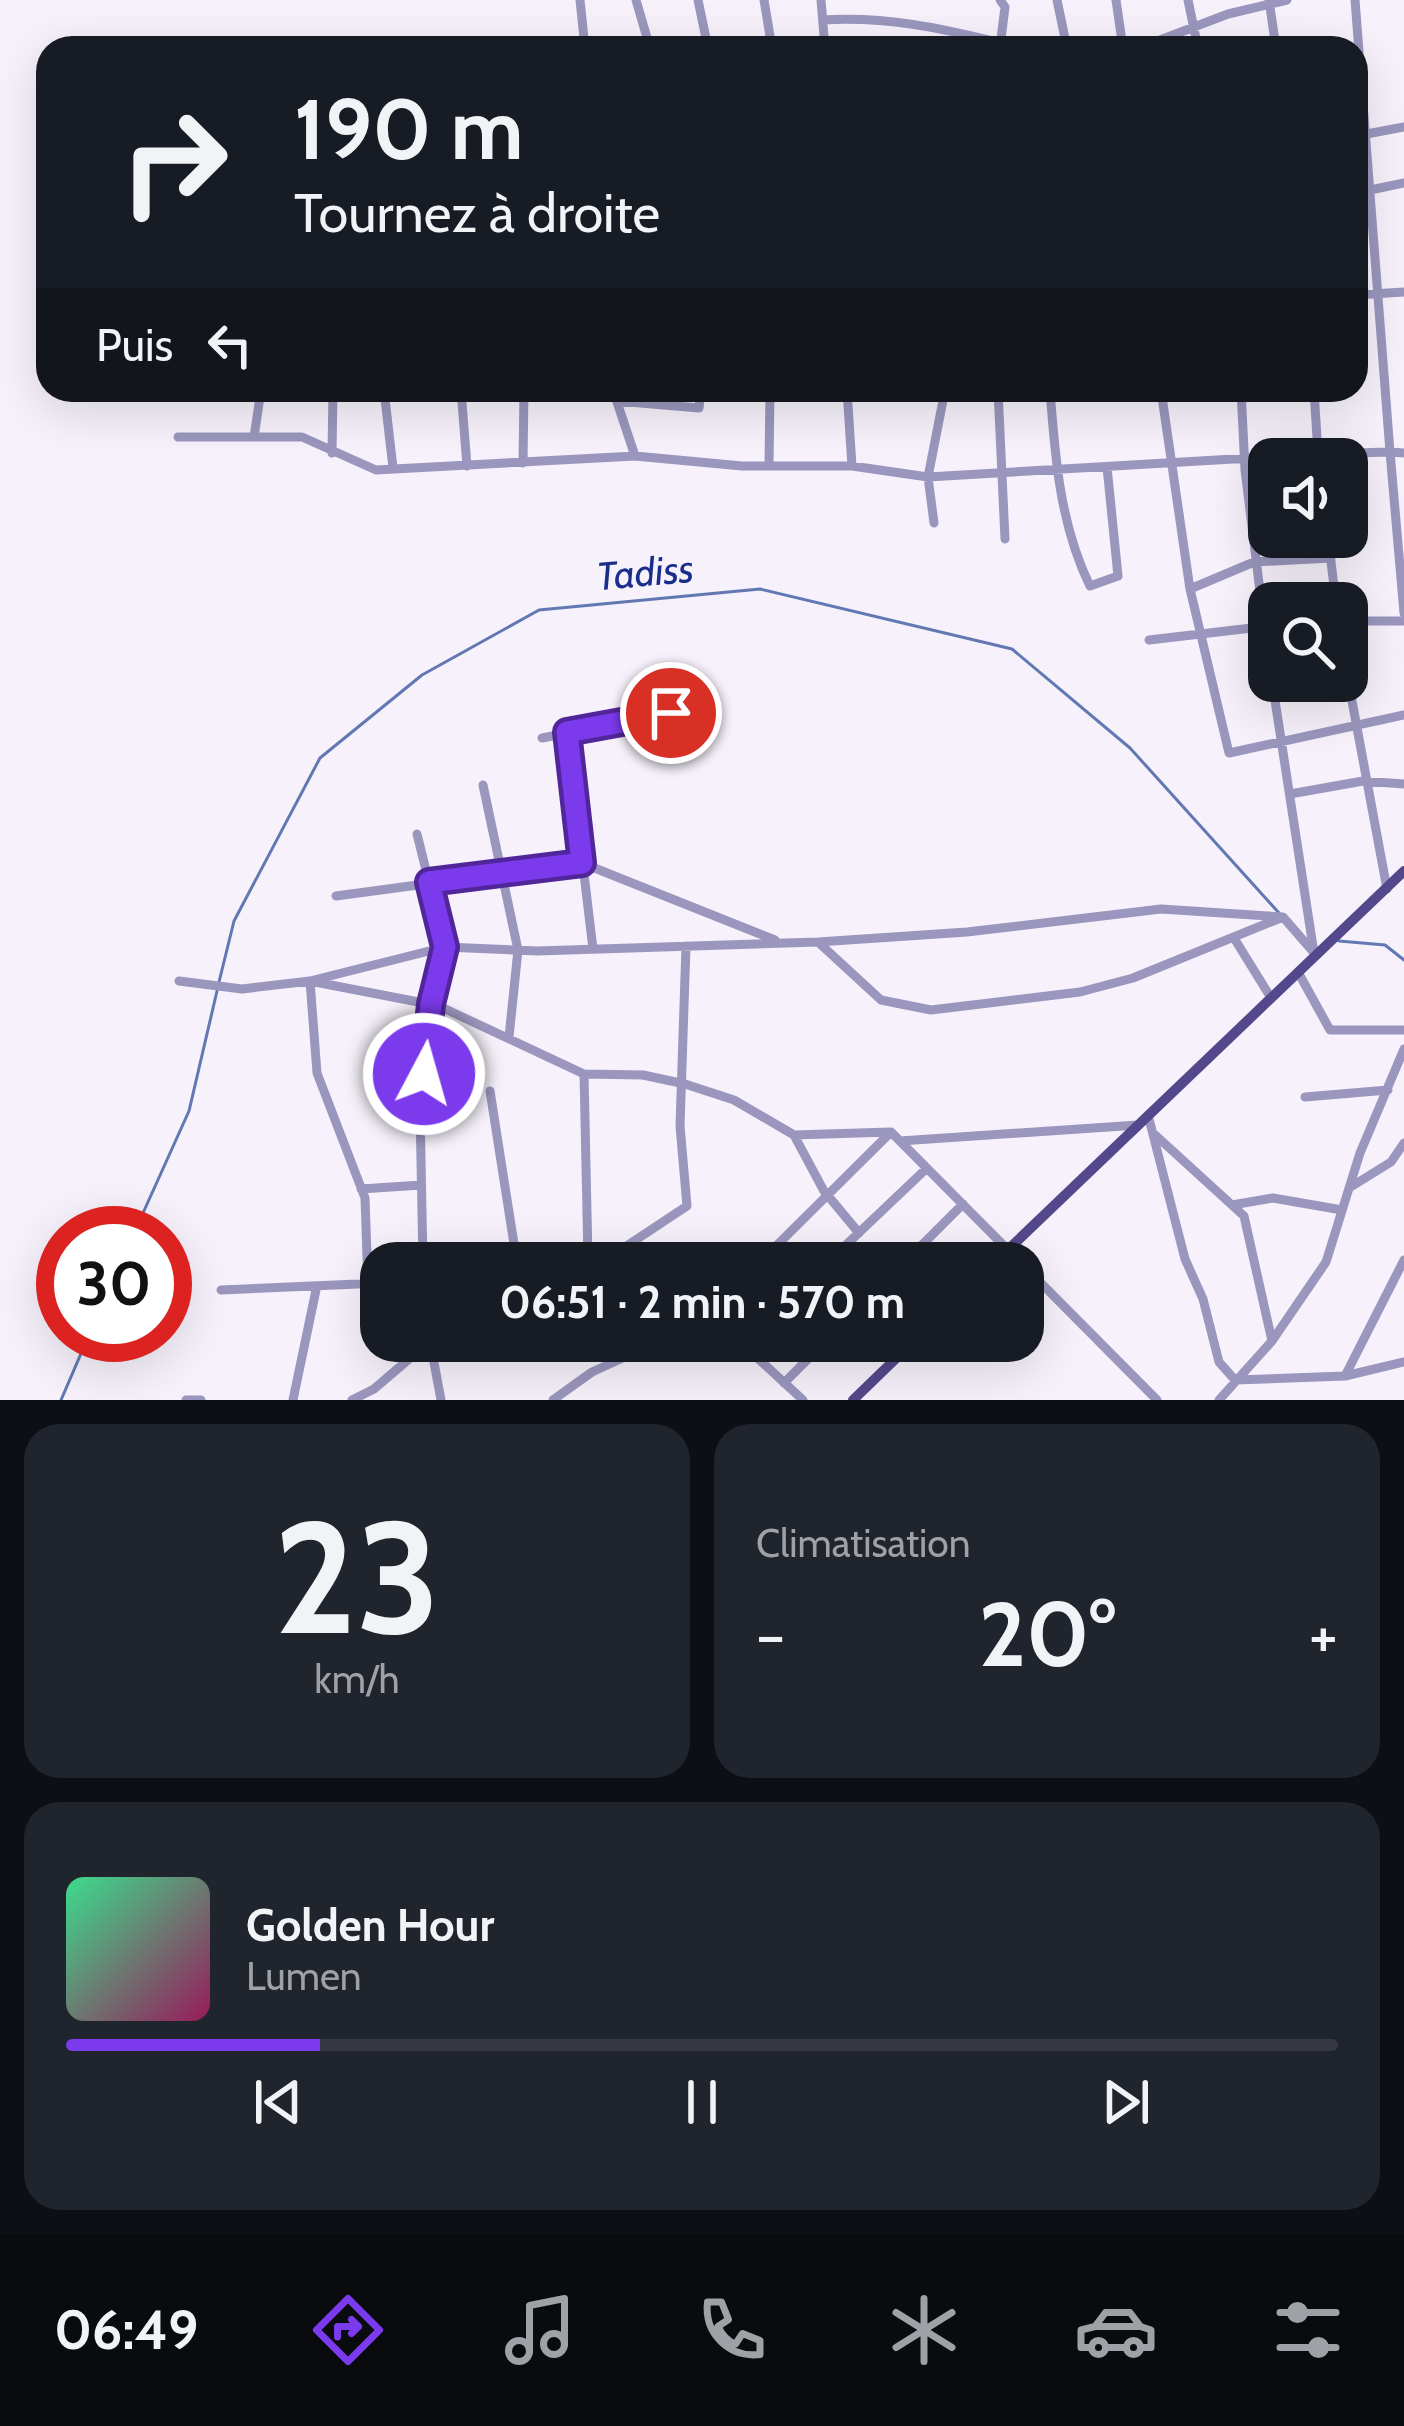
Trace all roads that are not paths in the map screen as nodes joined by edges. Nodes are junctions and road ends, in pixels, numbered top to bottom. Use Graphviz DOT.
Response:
graph roads {
  1 [pos="580,0"];
  2 [pos="636,0"];
  3 [pos="698,0"];
  4 [pos="764,0"];
  5 [pos="821,0"];
  6 [pos="865,0"];
  7 [pos="1000,0"];
  8 [pos="1057,0"];
  9 [pos="1116,0"];
  10 [pos="1188,0"];
  11 [pos="1287,0"];
  12 [pos="1355,0"];
  13 [pos="1269,2"];
  14 [pos="867,17"];
  15 [pos="823,20"];
  16 [pos="1193,28"];
  17 [pos="584,36"];
  18 [pos="646,36"];
  19 [pos="706,36"];
  20 [pos="770,36"];
  21 [pos="824,36"];
  22 [pos="957,36"];
  23 [pos="1001,36"];
  24 [pos="1064,36"];
  25 [pos="1121,36"];
  26 [pos="1171,36"];
  27 [pos="1195,36"];
  28 [pos="1274,36"];
  29 [pos="1356,36"];
  30 [pos="1404,127"];
  31 [pos="1368,134"];
  32 [pos="1368,183"];
  33 [pos="1404,183"];
  34 [pos="1369,189"];
  35 [pos="1404,292"];
  36 [pos="1368,295"];
  37 [pos="1378,295"];
  38 [pos="259,402"];
  39 [pos="333,402"];
  40 [pos="385,402"];
  41 [pos="462,402"];
  42 [pos="524,402"];
  43 [pos="617,402"];
  44 [pos="657,402"];
  45 [pos="700,402"];
  46 [pos="770,402"];
  47 [pos="848,402"];
  48 [pos="943,402"];
  49 [pos="998,402"];
  50 [pos="1051,402"];
  51 [pos="1162,402"];
  52 [pos="1242,402"];
  53 [pos="1314,402"];
  54 [pos="178,437"];
  55 [pos="254,437"];
  56 [pos="1317,438"];
  57 [pos="1390,452"];
  58 [pos="332,453"];
  59 [pos="1368,453"];
  60 [pos="1404,453"];
  61 [pos="635,456"];
  62 [pos="1246,458"];
  63 [pos="1169,462"];
  64 [pos="523,463"];
  65 [pos="769,464"];
  66 [pos="467,466"];
  67 [pos="852,466"];
  68 [pos="1107,466"];
  69 [pos="393,468"];
  70 [pos="1056,470"];
  71 [pos="1001,471"];
  72 [pos="928,477"];
  73 [pos="934,523"];
  74 [pos="1005,538"];
  75 [pos="1331,558"];
  76 [pos="1254,562"];
  77 [pos="1258,582"];
  78 [pos="1334,582"];
  79 [pos="1190,589"];
  80 [pos="1404,617"];
  81 [pos="1368,620"];
  82 [pos="1248,628"];
  83 [pos="1200,634"];
  84 [pos="1149,640"];
  85 [pos="1275,702"];
  86 [pos="1352,702"];
  87 [pos="671,713"];
  88 [pos="1404,715"];
  89 [pos="1356,724"];
  90 [pos="567,732"];
  91 [pos="542,738"];
  92 [pos="1280,739"];
  93 [pos="1363,782"];
  94 [pos="1404,784"];
  95 [pos="483,785"];
  96 [pos="1290,794"];
  97 [pos="417,834"];
  98 [pos="582,863"];
  99 [pos="1404,871"];
  100 [pos="501,875"];
  101 [pos="429,882"];
  102 [pos="1387,889"];
  103 [pos="336,896"];
  104 [pos="1283,917"];
  105 [pos="1234,938"];
  106 [pos="818,942"];
  107 [pos="782,943"];
  108 [pos="686,946"];
  109 [pos="445,947"];
  110 [pos="593,949"];
  111 [pos="518,950"];
  112 [pos="1315,954"];
  113 [pos="1298,973"];
  114 [pos="179,981"];
  115 [pos="310,981"];
  116 [pos="1271,998"];
  117 [pos="431,1004"];
  118 [pos="1404,1030"];
  119 [pos="508,1036"];
  120 [pos="1404,1049"];
  121 [pos="584,1073"];
  122 [pos="685,1084"];
  123 [pos="490,1090"];
  124 [pos="1388,1090"];
  125 [pos="1305,1096"];
  126 [pos="1143,1120"];
  127 [pos="891,1132"];
  128 [pos="1153,1133"];
  129 [pos="794,1135"];
  130 [pos="900,1141"];
  131 [pos="1404,1142"];
  132 [pos="927,1168"];
  133 [pos="421,1185"];
  134 [pos="1349,1188"];
  135 [pos="361,1189"];
  136 [pos="827,1195"];
  137 [pos="963,1204"];
  138 [pos="1232,1205"];
  139 [pos="1342,1210"];
  140 [pos="859,1233"];
  141 [pos="365,1242"];
  142 [pos="422,1242"];
  143 [pos="514,1242"];
  144 [pos="588,1242"];
  145 [pos="633,1242"];
  146 [pos="780,1242"];
  147 [pos="849,1242"];
  148 [pos="925,1242"];
  149 [pos="1000,1242"];
  150 [pos="1016,1242"];
  151 [pos="1404,1260"];
  152 [pos="1044,1286"];
  153 [pos="360,1287"];
  154 [pos="221,1290"];
  155 [pos="316,1290"];
  156 [pos="1273,1341"];
  157 [pos="406,1362"];
  158 [pos="434,1362"];
  159 [pos="614,1362"];
  160 [pos="762,1362"];
  161 [pos="805,1362"];
  162 [pos="892,1362"];
  163 [pos="1404,1362"];
  164 [pos="1346,1376"];
  165 [pos="1235,1380"];
  166 [pos="784,1383"];
  167 [pos="186,1400"];
  168 [pos="201,1400"];
  169 [pos="293,1400"];
  170 [pos="352,1400"];
  171 [pos="441,1400"];
  172 [pos="553,1400"];
  173 [pos="803,1400"];
  174 [pos="853,1400"];
  175 [pos="1157,1400"];
  176 [pos="1219,1400"];
  1 -- 17 [label="street"];
  2 -- 18 [label="street"];
  3 -- 19 [label="street"];
  4 -- 20 [label="street"];
  5 -- 15 [label="street"];
  6 -- 14 [label="street"];
  7 -- 23 [label="street"];
  8 -- 24 [label="street"];
  9 -- 25 [label="street"];
  10 -- 16 [label="street"];
  11 -- 13 [label="street"];
  12 -- 29 [label="street"];
  13 -- 16 [label="street"];
  13 -- 28 [label="street"];
  14 -- 15 [label="street"];
  14 -- 22 [label="street"];
  15 -- 21 [label="street"];
  16 -- 26 [label="street"];
  16 -- 27 [label="street"];
  30 -- 31 [label="street"];
  32 -- 34 [label="street"];
  33 -- 34 [label="street"];
  34 -- 37 [label="street"];
  35 -- 37 [label="street"];
  36 -- 37 [label="street"];
  37 -- 57 [label="street"];
  38 -- 55 [label="street"];
  39 -- 58 [label="street"];
  40 -- 69 [label="street"];
  41 -- 66 [label="street"];
  42 -- 64 [label="street"];
  43 -- 61 [label="street"];
  44 -- 45 [label="street"];
  46 -- 65 [label="street"];
  47 -- 67 [label="street"];
  48 -- 72 [label="street"];
  49 -- 71 [label="street"];
  50 -- 70 [label="street"];
  51 -- 63 [label="street"];
  52 -- 62 [label="street"];
  53 -- 56 [label="street"];
  54 -- 55 [label="street"];
  55 -- 58 [label="street"];
  57 -- 59 [label="street"];
  57 -- 60 [label="street"];
  57 -- 80 [label="street"];
  58 -- 69 [label="street"];
  61 -- 64 [label="street"];
  61 -- 65 [label="street"];
  62 -- 63 [label="street"];
  62 -- 76 [label="street"];
  63 -- 68 [label="street"];
  63 -- 79 [label="street"];
  64 -- 66 [label="street"];
  65 -- 67 [label="street"];
  66 -- 69 [label="street"];
  67 -- 72 [label="street"];
  68 -- 70 [label="street"];
  68 -- 70 [label="street"];
  70 -- 71 [label="street"];
  71 -- 72 [label="street"];
  71 -- 74 [label="street"];
  72 -- 73 [label="street"];
  75 -- 76 [label="street"];
  75 -- 78 [label="street"];
  76 -- 77 [label="street"];
  76 -- 79 [label="street"];
  79 -- 83 [label="street"];
  80 -- 81 [label="street"];
  82 -- 83 [label="street"];
  83 -- 84 [label="street"];
  83 -- 92 [label="street"];
  85 -- 92 [label="street"];
  86 -- 89 [label="street"];
  87 -- 90 [label="street"];
  88 -- 89 [label="street"];
  89 -- 92 [label="street"];
  89 -- 93 [label="street"];
  90 -- 91 [label="street"];
  90 -- 98 [label="street"];
  92 -- 96 [label="street"];
  93 -- 94 [label="street"];
  93 -- 96 [label="street"];
  93 -- 102 [label="street"];
  95 -- 100 [label="street"];
  96 -- 112 [label="street"];
  97 -- 101 [label="street"];
  98 -- 100 [label="street"];
  98 -- 107 [label="street"];
  98 -- 110 [label="street"];
  99 -- 102 [label="main road"];
  100 -- 101 [label="street"];
  100 -- 111 [label="street"];
  101 -- 103 [label="street"];
  101 -- 109 [label="street"];
  102 -- 112 [label="main road"];
  104 -- 105 [label="street"];
  104 -- 106 [label="street"];
  104 -- 112 [label="street"];
  105 -- 106 [label="street"];
  105 -- 116 [label="street"];
  106 -- 107 [label="street"];
  107 -- 108 [label="street"];
  108 -- 110 [label="street"];
  108 -- 122 [label="street"];
  109 -- 111 [label="street"];
  109 -- 115 [label="street"];
  109 -- 117 [label="street"];
  110 -- 111 [label="street"];
  111 -- 119 [label="street"];
  112 -- 113 [label="main road"];
  113 -- 116 [label="main road"];
  113 -- 118 [label="street"];
  114 -- 115 [label="street"];
  115 -- 117 [label="street"];
  115 -- 135 [label="street"];
  116 -- 126 [label="main road"];
  117 -- 119 [label="street"];
  117 -- 133 [label="street"];
  119 -- 121 [label="street"];
  120 -- 124 [label="street"];
  121 -- 122 [label="street"];
  121 -- 144 [label="street"];
  122 -- 129 [label="street"];
  122 -- 145 [label="street"];
  123 -- 143 [label="street"];
  124 -- 125 [label="street"];
  124 -- 134 [label="street"];
  126 -- 128 [label="street"];
  126 -- 130 [label="street"];
  126 -- 150 [label="main road"];
  127 -- 129 [label="street"];
  127 -- 130 [label="street"];
  127 -- 136 [label="street"];
  128 -- 138 [label="street"];
  128 -- 165 [label="street"];
  129 -- 136 [label="street"];
  130 -- 132 [label="street"];
  131 -- 134 [label="street"];
  132 -- 137 [label="street"];
  132 -- 140 [label="street"];
  133 -- 135 [label="street"];
  133 -- 142 [label="street"];
  134 -- 139 [label="street"];
  135 -- 141 [label="street"];
  136 -- 140 [label="street"];
  136 -- 146 [label="street"];
  137 -- 148 [label="street"];
  137 -- 149 [label="street"];
  138 -- 139 [label="street"];
  138 -- 156 [label="street"];
  139 -- 156 [label="street"];
  140 -- 147 [label="street"];
  151 -- 164 [label="street"];
  152 -- 175 [label="street"];
  153 -- 155 [label="street"];
  154 -- 155 [label="street"];
  155 -- 169 [label="street"];
  156 -- 165 [label="street"];
  157 -- 170 [label="street"];
  158 -- 171 [label="street"];
  159 -- 172 [label="street"];
  160 -- 166 [label="street"];
  161 -- 166 [label="street"];
  162 -- 174 [label="main road"];
  163 -- 164 [label="street"];
  164 -- 165 [label="street"];
  165 -- 176 [label="street"];
  166 -- 173 [label="street"];
  167 -- 168 [label="street"];
}
